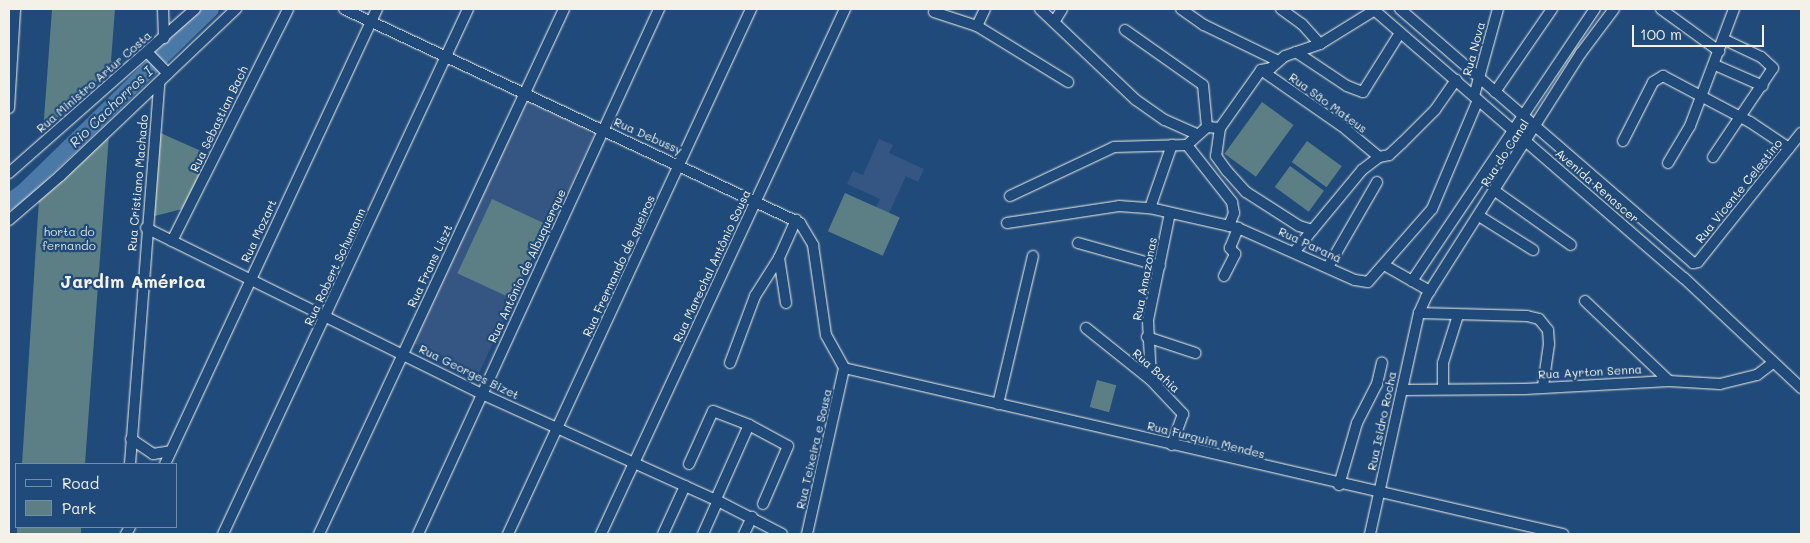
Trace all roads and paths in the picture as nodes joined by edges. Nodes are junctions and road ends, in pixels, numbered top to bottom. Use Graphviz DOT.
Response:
graph roads {
  1 [pos="15,9"];
  2 [pos="163,9"];
  3 [pos="195,9"];
  4 [pos="236,9"];
  5 [pos="288,9"];
  6 [pos="344,9"];
  7 [pos="378,9"];
  8 [pos="468,9"];
  9 [pos="564,9"];
  10 [pos="660,9"];
  11 [pos="751,9"];
  12 [pos="845,9"];
  13 [pos="985,9"];
  14 [pos="1040,9"];
  15 [pos="1062,9"];
  16 [pos="1181,9"];
  17 [pos="1281,9"];
  18 [pos="1400,9"];
  19 [pos="1498,9"];
  20 [pos="1552,9"];
  21 [pos="1596,9"];
  22 [pos="1614,9"];
  23 [pos="1661,9"];
  24 [pos="1734,9"];
  25 [pos="1374,10"];
  26 [pos="934,12"];
  27 [pos="371,22"];
  28 [pos="1054,22"];
  29 [pos="978,26"];
  30 [pos="1125,30"];
  31 [pos="1400,33"];
  32 [pos="164,38"];
  33 [pos="1723,39"];
  34 [pos="1320,44"];
  35 [pos="1719,51"];
  36 [pos="1296,52"];
  37 [pos="150,55"];
  38 [pos="445,58"];
  39 [pos="1278,61"];
  40 [pos="1715,66"];
  41 [pos="1261,70"];
  42 [pos="166,72"];
  43 [pos="1480,78"];
  44 [pos="1456,80"];
  45 [pos="1068,82"];
  46 [pos="159,83"];
  47 [pos="1763,86"];
  48 [pos="1495,92"];
  49 [pos="524,94"];
  50 [pos="1700,95"];
  51 [pos="1476,98"];
  52 [pos="9,108"];
  53 [pos="1524,116"];
  54 [pos="1741,117"];
  55 [pos="1207,127"];
  56 [pos="1537,127"];
  57 [pos="1220,128"];
  58 [pos="603,130"];
  59 [pos="1514,130"];
  60 [pos="1801,133"];
  61 [pos="1196,134"];
  62 [pos="1623,141"];
  63 [pos="1527,142"];
  64 [pos="1186,144"];
  65 [pos="1172,145"];
  66 [pos="1789,148"];
  67 [pos="1379,157"];
  68 [pos="1713,157"];
  69 [pos="1668,163"];
  70 [pos="680,164"];
  71 [pos="9,173"];
  72 [pos="1377,182"];
  73 [pos="1495,191"];
  74 [pos="1246,192"];
  75 [pos="1010,196"];
  76 [pos="756,200"];
  77 [pos="1150,208"];
  78 [pos="1234,208"];
  79 [pos="1170,213"];
  80 [pos="1479,216"];
  81 [pos="9,220"];
  82 [pos="796,220"];
  83 [pos="1007,223"];
  84 [pos="1234,227"];
  85 [pos="146,228"];
  86 [pos="1312,230"];
  87 [pos="172,241"];
  88 [pos="1078,244"];
  89 [pos="1571,245"];
  90 [pos="1533,250"];
  91 [pos="1295,251"];
  92 [pos="1033,256"];
  93 [pos="779,258"];
  94 [pos="1695,263"];
  95 [pos="1160,266"];
  96 [pos="1328,267"];
  97 [pos="1380,269"];
  98 [pos="1224,276"];
  99 [pos="1684,278"];
  100 [pos="249,281"];
  101 [pos="1412,281"];
  102 [pos="1430,291"];
  103 [pos="1585,301"];
  104 [pos="786,303"];
  105 [pos="1419,313"];
  106 [pos="1458,315"];
  107 [pos="326,318"];
  108 [pos="1086,328"];
  109 [pos="1147,336"];
  110 [pos="403,353"];
  111 [pos="1195,353"];
  112 [pos="1774,362"];
  113 [pos="730,363"];
  114 [pos="1382,363"];
  115 [pos="844,368"];
  116 [pos="1151,380"];
  117 [pos="1669,381"];
  118 [pos="1543,386"];
  119 [pos="1801,388"];
  120 [pos="1402,390"];
  121 [pos="1443,390"];
  122 [pos="482,394"];
  123 [pos="998,404"];
  124 [pos="749,426"];
  125 [pos="557,428"];
  126 [pos="132,439"];
  127 [pos="1172,444"];
  128 [pos="171,451"];
  129 [pos="130,463"];
  130 [pos="165,463"];
  131 [pos="634,464"];
  132 [pos="689,464"];
  133 [pos="1339,485"];
  134 [pos="685,486"];
  135 [pos="1379,494"];
  136 [pos="717,500"];
  137 [pos="763,504"];
  138 [pos="752,518"];
  139 [pos="223,534"];
  140 [pos="319,534"];
  141 [pos="418,534"];
  142 [pos="508,534"];
  143 [pos="601,534"];
  144 [pos="663,534"];
  145 [pos="703,534"];
  146 [pos="744,534"];
  147 [pos="782,534"];
  148 [pos="807,534"];
  149 [pos="1370,534"];
  150 [pos="1563,534"];
  1 -- 52 [label="street"];
  2 -- 32 [label="street"];
  3 -- 32 [label="street, Rua Ministro Artur Costa"];
  4 -- 42 [label="street"];
  5 -- 87 [label="street, Rua Sebastian Bach"];
  6 -- 27 [label="street, Rua Debussy"];
  7 -- 27 [label="street, Rua Mozart"];
  8 -- 38 [label="street, Rua Robert Schumann"];
  9 -- 49 [label="street, Rua Frans Liszt"];
  10 -- 58 [label="street, Rua Antônio de Albuquerque"];
  11 -- 70 [label="street, Rua Frernando de queiros"];
  12 -- 76 [label="street, Rua Marechal Antônio Sousa"];
  13 -- 29 [label="street"];
  14 -- 28 [label="street"];
  15 -- 28 [label="street"];
  16 -- 39 [label="street"];
  17 -- 34 [label="street"];
  18 -- 43 [label="street, Avenida Renascer"];
  19 -- 43 [label="street, Rua Nova"];
  20 -- 48 [label="street"];
  21 -- 53 [label="street"];
  22 -- 56 [label="street, Rua do Canal"];
  23 -- 35 [label="street"];
  24 -- 33 [label="street"];
  25 -- 31 [label="street, Avenida Renascer"];
  25 -- 34 [label="street"];
  26 -- 29 [label="street"];
  27 -- 38 [label="street, Rua Debussy"];
  27 -- 100 [label="street, Rua Mozart"];
  28 -- 61 [label="street"];
  29 -- 45 [label="street"];
  30 -- 55 [label="street"];
  31 -- 36 [label="street"];
  31 -- 44 [label="street, Avenida Renascer"];
  32 -- 37 [label="street, Rua Ministro Artur Costa"];
  33 -- 35 [label="street"];
  33 -- 47 [label="street"];
  34 -- 36 [label="street"];
  35 -- 40 [label="street"];
  36 -- 39 [label="street"];
  37 -- 42 [label="street"];
  37 -- 71 [label="street, Rua Ministro Artur Costa"];
  38 -- 49 [label="street, Rua Debussy"];
  38 -- 107 [label="street, Rua Robert Schumann"];
  39 -- 41 [label="street"];
  40 -- 47 [label="street"];
  40 -- 50 [label="street"];
  41 -- 57 [label="street"];
  41 -- 67 [label="street, Rua São Mateus"];
  42 -- 46 [label="street"];
  43 -- 48 [label="street, Avenida Renascer"];
  43 -- 51 [label="street, Rua Nova"];
  44 -- 51 [label="street, Avenida Renascer"];
  44 -- 67 [label="street"];
  46 -- 81 [label="street"];
  46 -- 85 [label="street, Rua Cristiano Machado"];
  47 -- 54 [label="street"];
  48 -- 53 [label="street, Avenida Renascer"];
  49 -- 58 [label="street, Rua Debussy"];
  49 -- 110 [label="street, Rua Frans Liszt"];
  50 -- 54 [label="street"];
  50 -- 62 [label="street"];
  50 -- 69 [label="street"];
  51 -- 59 [label="street, Avenida Renascer"];
  51 -- 97 [label="street, Rua Nova"];
  53 -- 56 [label="street, Avenida Renascer"];
  53 -- 59 [label="street"];
  54 -- 66 [label="street"];
  54 -- 68 [label="street"];
  55 -- 57 [label="street"];
  55 -- 61 [label="street"];
  56 -- 63 [label="street, Rua do Canal"];
  56 -- 94 [label="street, Avenida Renascer"];
  57 -- 74 [label="street"];
  58 -- 70 [label="street, Rua Debussy"];
  58 -- 122 [label="street, Rua Antônio de Albuquerque"];
  59 -- 63 [label="street, Avenida Renascer"];
  59 -- 101 [label="street"];
  60 -- 66 [label="street, Rua Vicente Celestino"];
  61 -- 64 [label="street"];
  63 -- 73 [label="street, Rua do Canal"];
  63 -- 99 [label="street, Avenida Renascer"];
  64 -- 65 [label="street"];
  64 -- 78 [label="street"];
  65 -- 75 [label="street"];
  65 -- 77 [label="street"];
  66 -- 94 [label="street, Rua Vicente Celestino"];
  67 -- 86 [label="street"];
  70 -- 76 [label="street, Rua Debussy"];
  70 -- 125 [label="street, Rua Frernando de queiros"];
  72 -- 96 [label="street"];
  73 -- 80 [label="street, Rua do Canal"];
  73 -- 89 [label="street"];
  74 -- 78 [label="street"];
  74 -- 86 [label="street"];
  76 -- 82 [label="street, Rua Debussy"];
  76 -- 131 [label="street, Rua Marechal Antônio Sousa"];
  77 -- 79 [label="street, Rua Paraná"];
  77 -- 83 [label="street, Rua Paraná"];
  78 -- 84 [label="street"];
  79 -- 84 [label="street, Rua Paraná"];
  79 -- 95 [label="street, Rua Amazonas"];
  80 -- 90 [label="street"];
  80 -- 102 [label="street, Rua do Canal"];
  82 -- 93 [label="street"];
  82 -- 115 [label="street, Rua Debussy"];
  84 -- 91 [label="street, Rua Paraná"];
  84 -- 98 [label="street"];
  85 -- 87 [label="street, Rua Georges Bizet"];
  85 -- 126 [label="street, Rua Cristiano Machado"];
  86 -- 91 [label="street"];
  87 -- 100 [label="street, Rua Georges Bizet"];
  88 -- 95 [label="street"];
  91 -- 96 [label="street, Rua Paraná"];
  92 -- 123 [label="street"];
  93 -- 104 [label="street"];
  93 -- 113 [label="street"];
  94 -- 99 [label="street, Rua Vicente Celestino"];
  95 -- 109 [label="street, Rua Amazonas"];
  96 -- 97 [label="street, Rua Paraná"];
  97 -- 101 [label="street"];
  99 -- 112 [label="street, Avenida Renascer"];
  100 -- 107 [label="street, Rua Georges Bizet"];
  100 -- 128 [label="street, Rua Mozart"];
  101 -- 102 [label="street"];
  102 -- 105 [label="street, Rua do Canal"];
  103 -- 117 [label="street"];
  105 -- 106 [label="street"];
  105 -- 120 [label="street, Rua Isidro Rocha"];
  106 -- 118 [label="street"];
  106 -- 121 [label="street"];
  107 -- 110 [label="street, Rua Georges Bizet"];
  107 -- 139 [label="street, Rua Robert Schumann"];
  108 -- 116 [label="street, Rua Bahia"];
  109 -- 111 [label="street"];
  109 -- 116 [label="street, Rua Amazonas"];
  110 -- 122 [label="street, Rua Georges Bizet"];
  110 -- 140 [label="street, Rua Frans Liszt"];
  112 -- 117 [label="street, Rua Ayrton Senna"];
  112 -- 119 [label="street, Avenida Renascer"];
  114 -- 133 [label="street"];
  115 -- 123 [label="street, Rua Furquim Mendes"];
  115 -- 148 [label="street, Rua Teixeira e Sousa"];
  116 -- 127 [label="street, Rua Bahia"];
  117 -- 118 [label="street, Rua Ayrton Senna"];
  118 -- 121 [label="street, Rua Ayrton Senna"];
  120 -- 121 [label="street, Rua Ayrton Senna"];
  120 -- 135 [label="street, Rua Isidro Rocha"];
  122 -- 125 [label="street, Rua Georges Bizet"];
  122 -- 141 [label="street, Rua Antônio de Albuquerque"];
  123 -- 127 [label="street, Rua Furquim Mendes"];
  124 -- 132 [label="street"];
  124 -- 136 [label="street"];
  124 -- 137 [label="street"];
  125 -- 131 [label="street, Rua Georges Bizet"];
  125 -- 142 [label="street, Rua Frernando de queiros"];
  126 -- 128 [label="street"];
  126 -- 129 [label="street, Rua Cristiano Machado"];
  127 -- 133 [label="street, Rua Furquim Mendes"];
  128 -- 130 [label="street, Rua Mozart"];
  131 -- 134 [label="street, Rua Georges Bizet"];
  131 -- 143 [label="street, Rua Marechal Antônio Sousa"];
  133 -- 135 [label="street, Rua Furquim Mendes"];
  134 -- 136 [label="street, Rua Georges Bizet"];
  134 -- 144 [label="street"];
  135 -- 149 [label="street, Rua Isidro Rocha"];
  135 -- 150 [label="street, Rua Furquim Mendes"];
  136 -- 138 [label="street, Rua Georges Bizet"];
  136 -- 145 [label="street"];
  138 -- 146 [label="street"];
  138 -- 147 [label="street, Rua Georges Bizet"];
}
